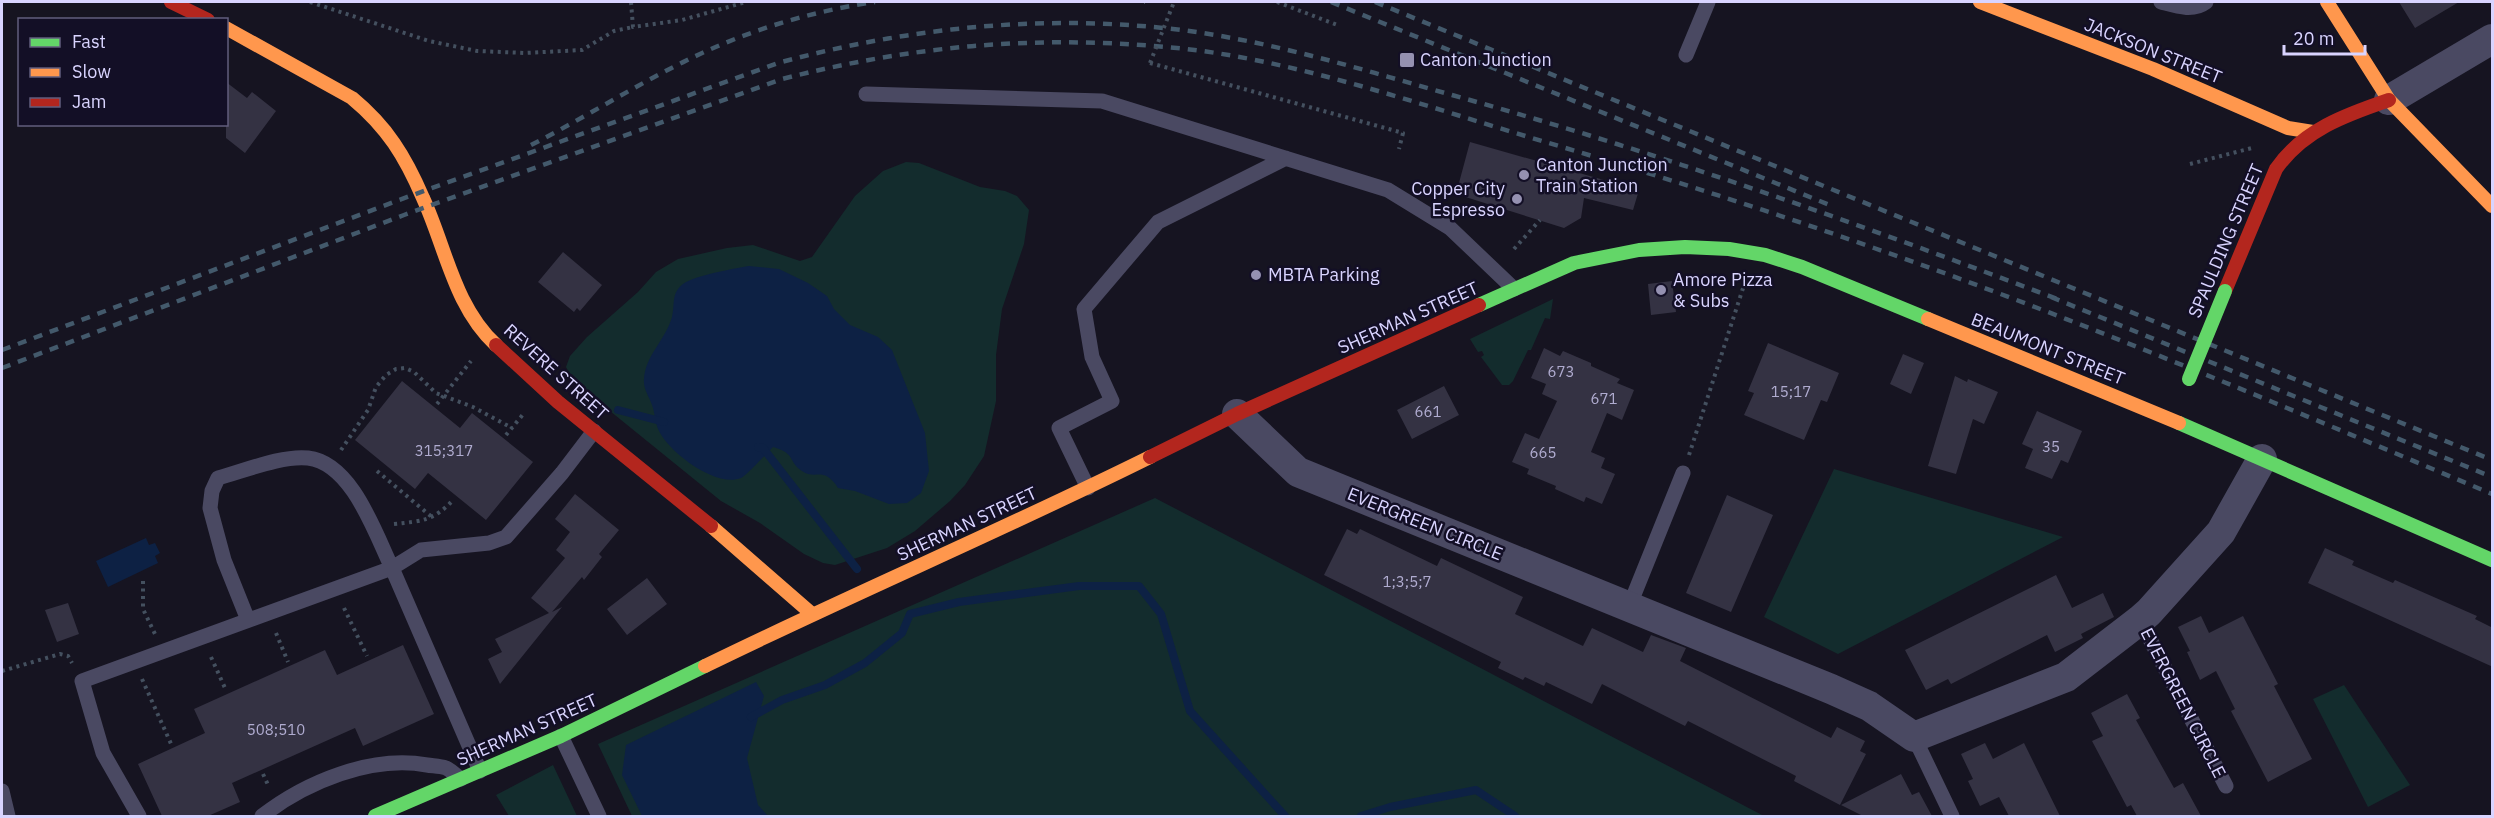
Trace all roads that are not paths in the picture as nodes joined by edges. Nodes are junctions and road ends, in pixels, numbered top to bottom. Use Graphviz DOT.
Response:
graph roads {
  1 [pos="171,2"];
  2 [pos="1708,2"];
  3 [pos="1980,2"];
  4 [pos="2028,2"];
  5 [pos="2161,2"];
  6 [pos="2206,2"];
  7 [pos="2327,2"];
  8 [pos="204,18"];
  9 [pos="2024,19"];
  10 [pos="228,29"];
  11 [pos="2493,39"];
  12 [pos="1686,55"];
  13 [pos="866,94"];
  14 [pos="2389,100"];
  15 [pos="2313,132"];
  16 [pos="1286,159"];
  17 [pos="2493,206"];
  18 [pos="1574,263"];
  19 [pos="1514,289"];
  20 [pos="2187,384"];
  21 [pos="1238,414"];
  22 [pos="594,430"];
  23 [pos="2262,459"];
  24 [pos="1683,473"];
  25 [pos="1088,488"];
  26 [pos="2493,560"];
  27 [pos="392,568"];
  28 [pos="1629,607"];
  29 [pos="812,614"];
  30 [pos="248,620"];
  31 [pos="2140,620"];
  32 [pos="561,736"];
  33 [pos="1914,737"];
  34 [pos="480,771"];
  35 [pos="461,779"];
  36 [pos="2226,786"];
  37 [pos="2,791"];
  38 [pos="8,816"];
  39 [pos="139,816"];
  40 [pos="262,816"];
  41 [pos="375,816"];
  42 [pos="599,816"];
  43 [pos="1952,816"];
  1 -- 8 [label="main road"];
  2 -- 12 [label="lane"];
  3 -- 9 [label="main road, JACKSON STREET"];
  4 -- 9 [label="lane"];
  5 -- 6 [label="lane"];
  7 -- 14 [label="main road"];
  9 -- 15 [label="main road, JACKSON STREET"];
  10 -- 22 [label="main road, REVERE STREET"];
  11 -- 14 [label="street"];
  13 -- 16 [label="lane"];
  14 -- 15 [label="main road, SPAULDING STREET"];
  14 -- 17 [label="main road"];
  15 -- 20 [label="main road, SPAULDING STREET, bridge"];
  16 -- 19 [label="lane"];
  16 -- 25 [label="lane"];
  18 -- 19 [label="main road, SHERMAN STREET"];
  18 -- 23 [label="main road, BEAUMONT STREET"];
  19 -- 21 [label="main road, SHERMAN STREET"];
  21 -- 25 [label="main road, SHERMAN STREET"];
  21 -- 28 [label="street, EVERGREEN CIRCLE"];
  22 -- 27 [label="lane"];
  22 -- 29 [label="main road, REVERE STREET"];
  23 -- 26 [label="main road, BEAUMONT STREET"];
  23 -- 31 [label="street, EVERGREEN CIRCLE"];
  24 -- 28 [label="lane"];
  25 -- 29 [label="main road, SHERMAN STREET"];
  27 -- 30 [label="lane"];
  27 -- 30 [label="lane"];
  27 -- 34 [label="lane"];
  28 -- 33 [label="street, EVERGREEN CIRCLE"];
  29 -- 32 [label="main road, SHERMAN STREET"];
  30 -- 39 [label="lane"];
  31 -- 33 [label="street, EVERGREEN CIRCLE"];
  31 -- 36 [label="lane, EVERGREEN CIRCLE"];
  32 -- 34 [label="main road, SHERMAN STREET"];
  32 -- 42 [label="lane"];
  33 -- 43 [label="lane, EVERGREEN CIRCLE"];
  34 -- 35 [label="main road, SHERMAN STREET"];
  35 -- 40 [label="lane"];
  35 -- 41 [label="main road, SHERMAN STREET"];
  37 -- 38 [label="lane"];
}
